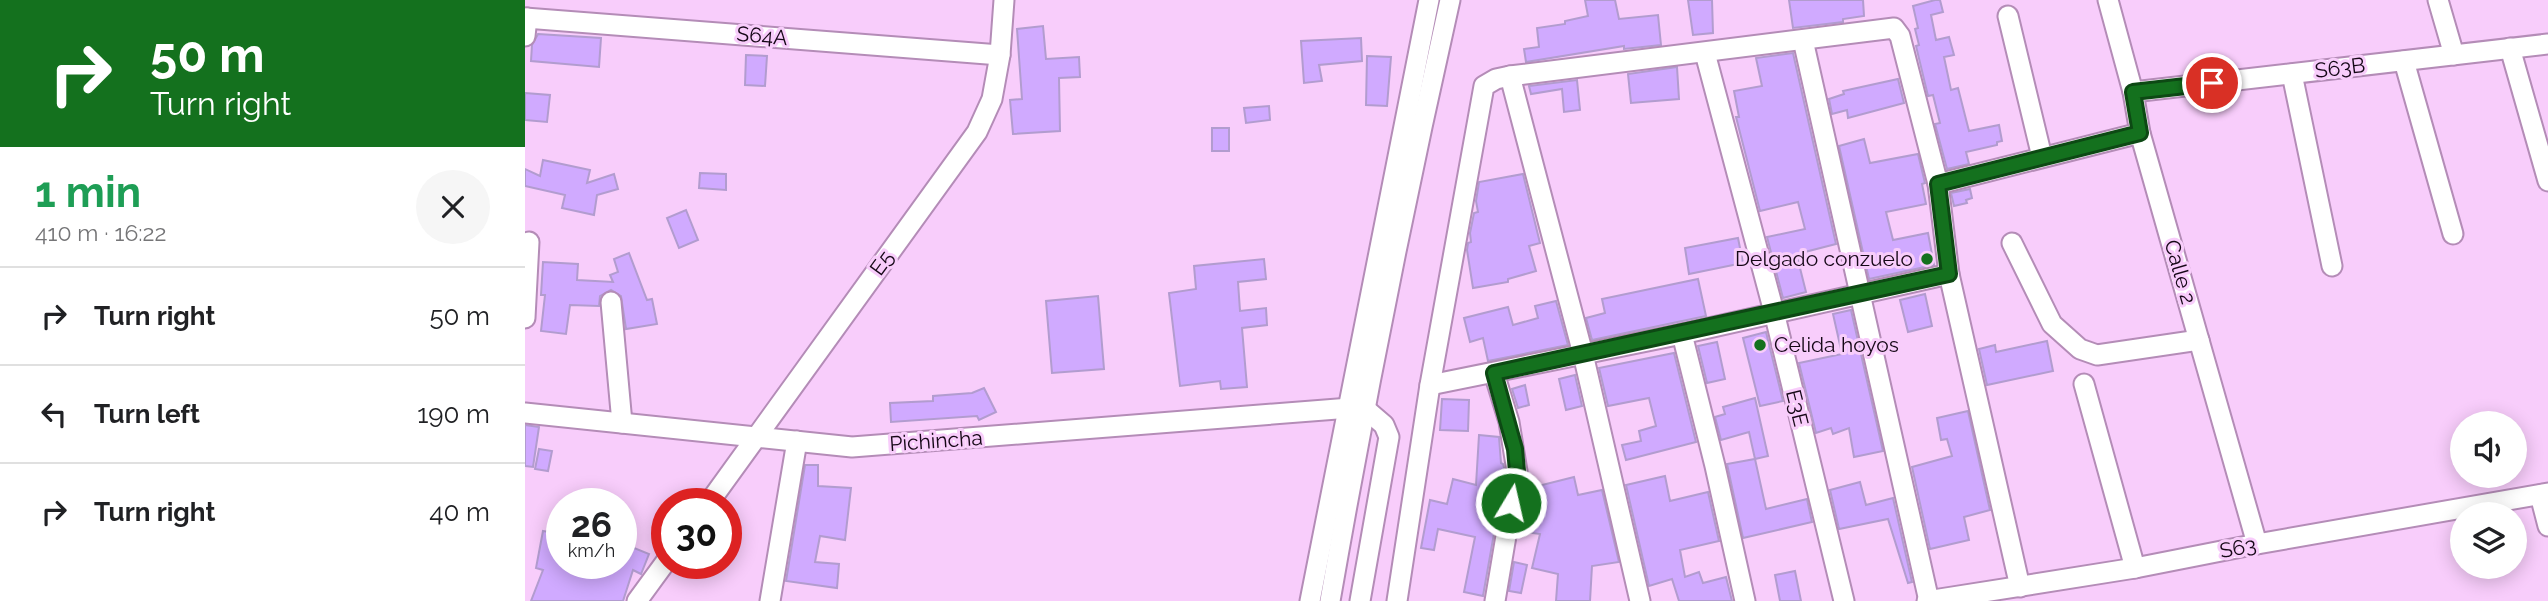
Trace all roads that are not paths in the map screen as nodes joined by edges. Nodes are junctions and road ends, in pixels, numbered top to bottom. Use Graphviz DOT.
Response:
graph roads {
  1 [pos="1004,0"];
  2 [pos="1429,0"];
  3 [pos="1450,0"];
  4 [pos="2108,0"];
  5 [pos="2438,0"];
  6 [pos="2008,16"];
  7 [pos="526,24"];
  8 [pos="1803,40"];
  9 [pos="2548,44"];
  10 [pos="2510,48"];
  11 [pos="1705,53"];
  12 [pos="1000,55"];
  13 [pos="2454,55"];
  14 [pos="2404,61"];
  15 [pos="2292,74"];
  16 [pos="1510,76"];
  17 [pos="2133,92"];
  18 [pos="2140,133"];
  19 [pos="2042,157"];
  20 [pos="2548,181"];
  21 [pos="1938,184"];
  22 [pos="2453,234"];
  23 [pos="529,242"];
  24 [pos="2012,243"];
  25 [pos="2332,266"];
  26 [pos="1949,274"];
  27 [pos="1859,294"];
  28 [pos="611,302"];
  29 [pos="1774,312"];
  30 [pos="525,318"];
  31 [pos="1682,334"];
  32 [pos="2199,340"];
  33 [pos="1583,354"];
  34 [pos="1494,373"];
  35 [pos="2084,384"];
  36 [pos="1430,385"];
  37 [pos="1355,409"];
  38 [pos="525,412"];
  39 [pos="622,423"];
  40 [pos="757,437"];
  41 [pos="797,442"];
  42 [pos="720,488"];
  43 [pos="2544,494"];
  44 [pos="2548,526"];
  45 [pos="2257,544"];
  46 [pos="2135,568"];
  47 [pos="653,579"];
  48 [pos="2020,587"];
  49 [pos="637,601"];
  50 [pos="770,601"];
  51 [pos="1310,601"];
  52 [pos="1330,601"];
  53 [pos="1360,601"];
  54 [pos="1397,601"];
  55 [pos="1495,601"];
  56 [pos="1640,601"];
  57 [pos="1745,601"];
  58 [pos="1844,601"];
  59 [pos="1928,601"];
  1 -- 12 [label="street, E5"];
  2 -- 37 [label="street"];
  3 -- 37 [label="street"];
  4 -- 17 [label="street, Calle 2"];
  5 -- 13 [label="street"];
  6 -- 19 [label="street"];
  7 -- 12 [label="street, S64A"];
  8 -- 11 [label="street"];
  8 -- 21 [label="street"];
  8 -- 27 [label="street"];
  9 -- 10 [label="street, S63B"];
  10 -- 13 [label="street, S63B"];
  10 -- 20 [label="street"];
  11 -- 16 [label="street"];
  11 -- 29 [label="street, E3E"];
  12 -- 40 [label="street, E5"];
  13 -- 14 [label="street, S63B"];
  14 -- 15 [label="street, S63B"];
  14 -- 22 [label="street"];
  15 -- 17 [label="street, S63B"];
  15 -- 25 [label="street"];
  16 -- 33 [label="street"];
  16 -- 36 [label="street"];
  17 -- 18 [label="street, Calle 2"];
  18 -- 19 [label="street"];
  18 -- 32 [label="street, Calle 2"];
  19 -- 21 [label="street"];
  21 -- 26 [label="street"];
  23 -- 30 [label="street"];
  24 -- 32 [label="street"];
  26 -- 27 [label="street"];
  26 -- 48 [label="street"];
  27 -- 29 [label="street"];
  27 -- 59 [label="street"];
  28 -- 39 [label="street"];
  29 -- 31 [label="street"];
  29 -- 58 [label="street, E3E"];
  31 -- 33 [label="street"];
  31 -- 57 [label="street"];
  32 -- 45 [label="street, Calle 2"];
  33 -- 34 [label="street"];
  33 -- 56 [label="street"];
  34 -- 36 [label="street"];
  34 -- 55 [label="street"];
  35 -- 46 [label="street"];
  36 -- 54 [label="street"];
  37 -- 41 [label="street, Pichincha"];
  37 -- 51 [label="street"];
  37 -- 52 [label="street"];
  37 -- 53 [label="street"];
  38 -- 39 [label="street, Pichincha"];
  39 -- 40 [label="street, Pichincha"];
  40 -- 41 [label="street, Pichincha"];
  40 -- 42 [label="street, E5"];
  41 -- 50 [label="street"];
  43 -- 44 [label="street"];
  43 -- 45 [label="street, S63"];
  45 -- 46 [label="street, S63"];
  46 -- 48 [label="street, S63"];
  47 -- 49 [label="street"];
  48 -- 59 [label="street, S63"];
}
